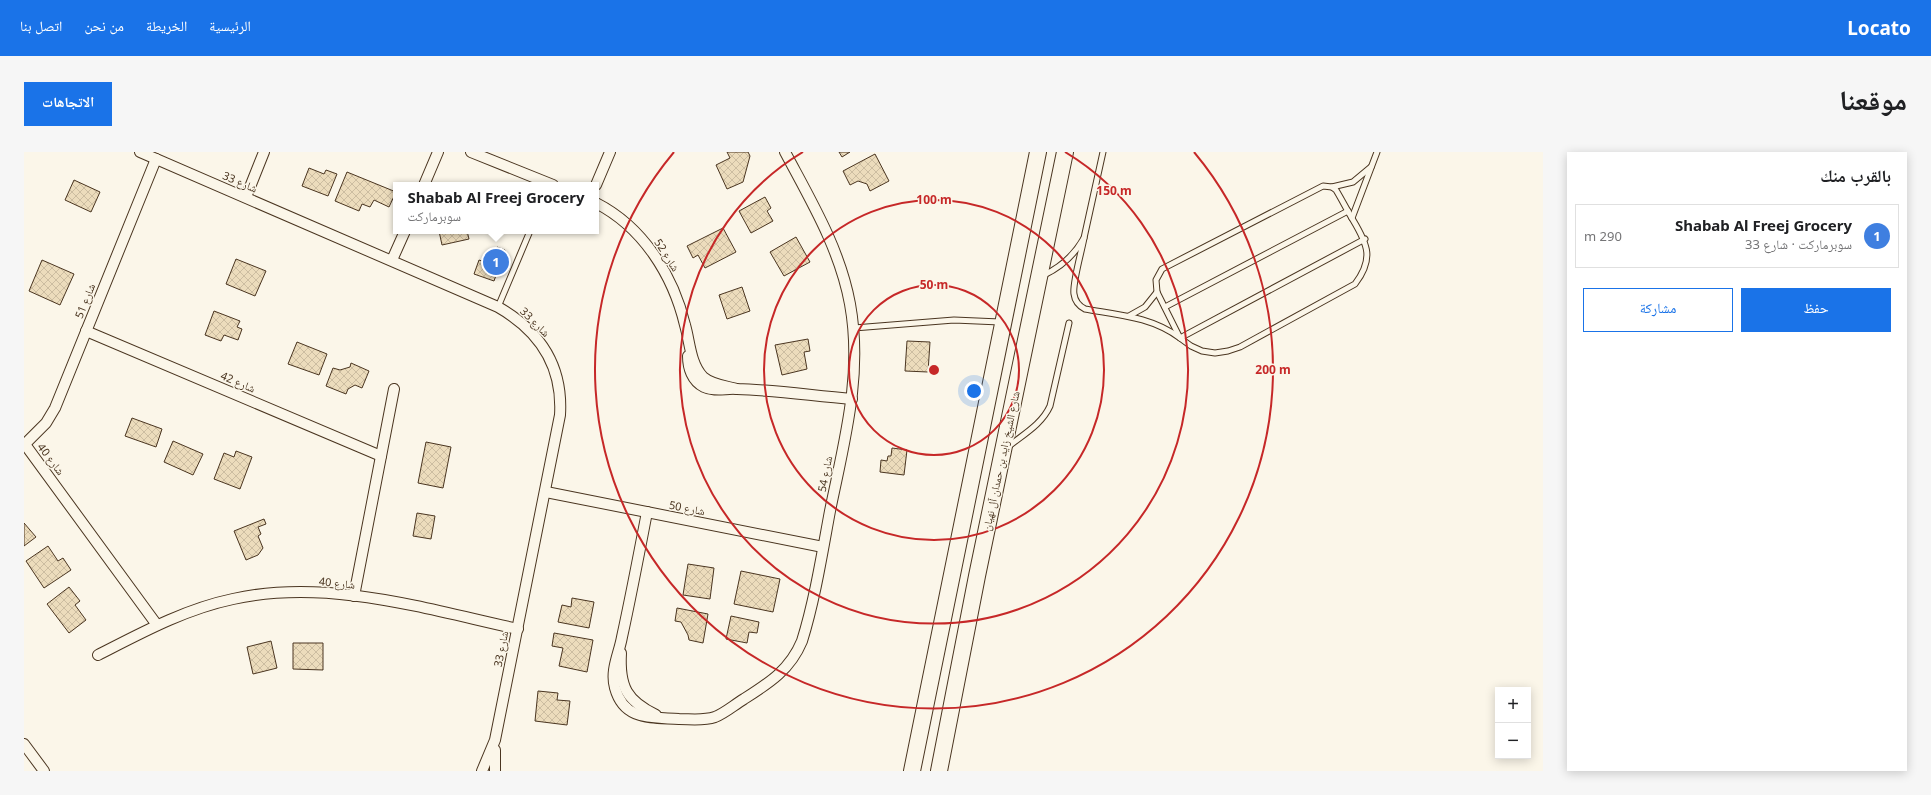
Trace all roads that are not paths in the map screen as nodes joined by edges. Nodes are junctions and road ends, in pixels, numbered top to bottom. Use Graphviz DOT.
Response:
graph roads {
  1 [pos="140,152"];
  2 [pos="264,152"];
  3 [pos="438,152"];
  4 [pos="472,152"];
  5 [pos="610,152"];
  6 [pos="785,152"];
  7 [pos="1028,152"];
  8 [pos="1038,152"];
  9 [pos="1103,152"];
  10 [pos="1377,152"];
  11 [pos="1067,156"];
  12 [pos="156,158"];
  13 [pos="1372,166"];
  14 [pos="1034,173"];
  15 [pos="425,182"];
  16 [pos="546,182"];
  17 [pos="597,182"];
  18 [pos="1332,187"];
  19 [pos="246,197"];
  20 [pos="599,205"];
  21 [pos="1348,211"];
  22 [pos="1352,218"];
  23 [pos="404,234"];
  24 [pos="529,234"];
  25 [pos="1084,238"];
  26 [pos="1365,239"];
  27 [pos="392,260"];
  28 [pos="1039,277"];
  29 [pos="1157,292"];
  30 [pos="1165,306"];
  31 [pos="498,307"];
  32 [pos="1128,316"];
  33 [pos="1003,323"];
  34 [pos="1069,323"];
  35 [pos="854,328"];
  36 [pos="86,331"];
  37 [pos="1180,338"];
  38 [pos="394,389"];
  39 [pos="852,399"];
  40 [pos="25,444"];
  41 [pos="1003,450"];
  42 [pos="381,456"];
  43 [pos="546,492"];
  44 [pos="647,512"];
  45 [pos="823,547"];
  46 [pos="354,596"];
  47 [pos="157,625"];
  48 [pos="518,629"];
  49 [pos="98,655"];
  50 [pos="495,740"];
  51 [pos="24,744"];
  52 [pos="44,771"];
  53 [pos="482,771"];
  54 [pos="495,771"];
  55 [pos="912,771"];
  56 [pos="939,771"];
  1 -- 12 [label="street, شارع 33"];
  2 -- 19 [label="street"];
  3 -- 15 [label="street"];
  4 -- 16 [label="street"];
  5 -- 17 [label="street"];
  6 -- 35 [label="street, شارع 54"];
  7 -- 14 [label="main road"];
  8 -- 14 [label="main road"];
  9 -- 25 [label="lane"];
  10 -- 13 [label="lane"];
  11 -- 28 [label="main road, شارع الشيخ زايد بن حمدان آل نهيان"];
  12 -- 19 [label="street, شارع 33"];
  12 -- 36 [label="street, شارع 51"];
  13 -- 18 [label="lane"];
  13 -- 22 [label="lane"];
  14 -- 33 [label="main road"];
  18 -- 21 [label="lane"];
  18 -- 29 [label="lane"];
  19 -- 27 [label="street, شارع 33"];
  20 -- 39 [label="street, شارع 52"];
  21 -- 22 [label="lane"];
  21 -- 30 [label="lane"];
  22 -- 26 [label="lane"];
  23 -- 27 [label="street"];
  24 -- 31 [label="lane"];
  25 -- 28 [label="lane"];
  25 -- 32 [label="lane"];
  26 -- 37 [label="lane"];
  26 -- 37 [label="lane"];
  27 -- 31 [label="street, شارع 33"];
  28 -- 41 [label="main road, شارع الشيخ زايد بن حمدان آل نهيان"];
  29 -- 30 [label="lane"];
  29 -- 32 [label="lane"];
  30 -- 37 [label="lane"];
  31 -- 43 [label="street, شارع 33"];
  32 -- 37 [label="lane"];
  33 -- 35 [label="lane"];
  33 -- 55 [label="main road"];
  34 -- 41 [label="lane"];
  35 -- 39 [label="street, شارع 54"];
  36 -- 40 [label="street, شارع 51"];
  36 -- 42 [label="street, شارع 42"];
  38 -- 42 [label="street"];
  39 -- 45 [label="street, شارع 54"];
  40 -- 47 [label="street, شارع 40"];
  41 -- 56 [label="main road, شارع الشيخ زايد بن حمدان آل نهيان"];
  42 -- 46 [label="street"];
  43 -- 44 [label="street, شارع 50"];
  43 -- 48 [label="street, شارع 33"];
  44 -- 45 [label="street, شارع 50"];
  44 -- 45 [label="street, شارع 54"];
  46 -- 47 [label="street, شارع 40"];
  46 -- 48 [label="street, شارع 40"];
  47 -- 49 [label="street, شارع 40"];
  48 -- 50 [label="street, شارع 33"];
  50 -- 53 [label="street, شارع 33"];
  50 -- 54 [label="street, شارع 33"];
  51 -- 52 [label="street"];
}
